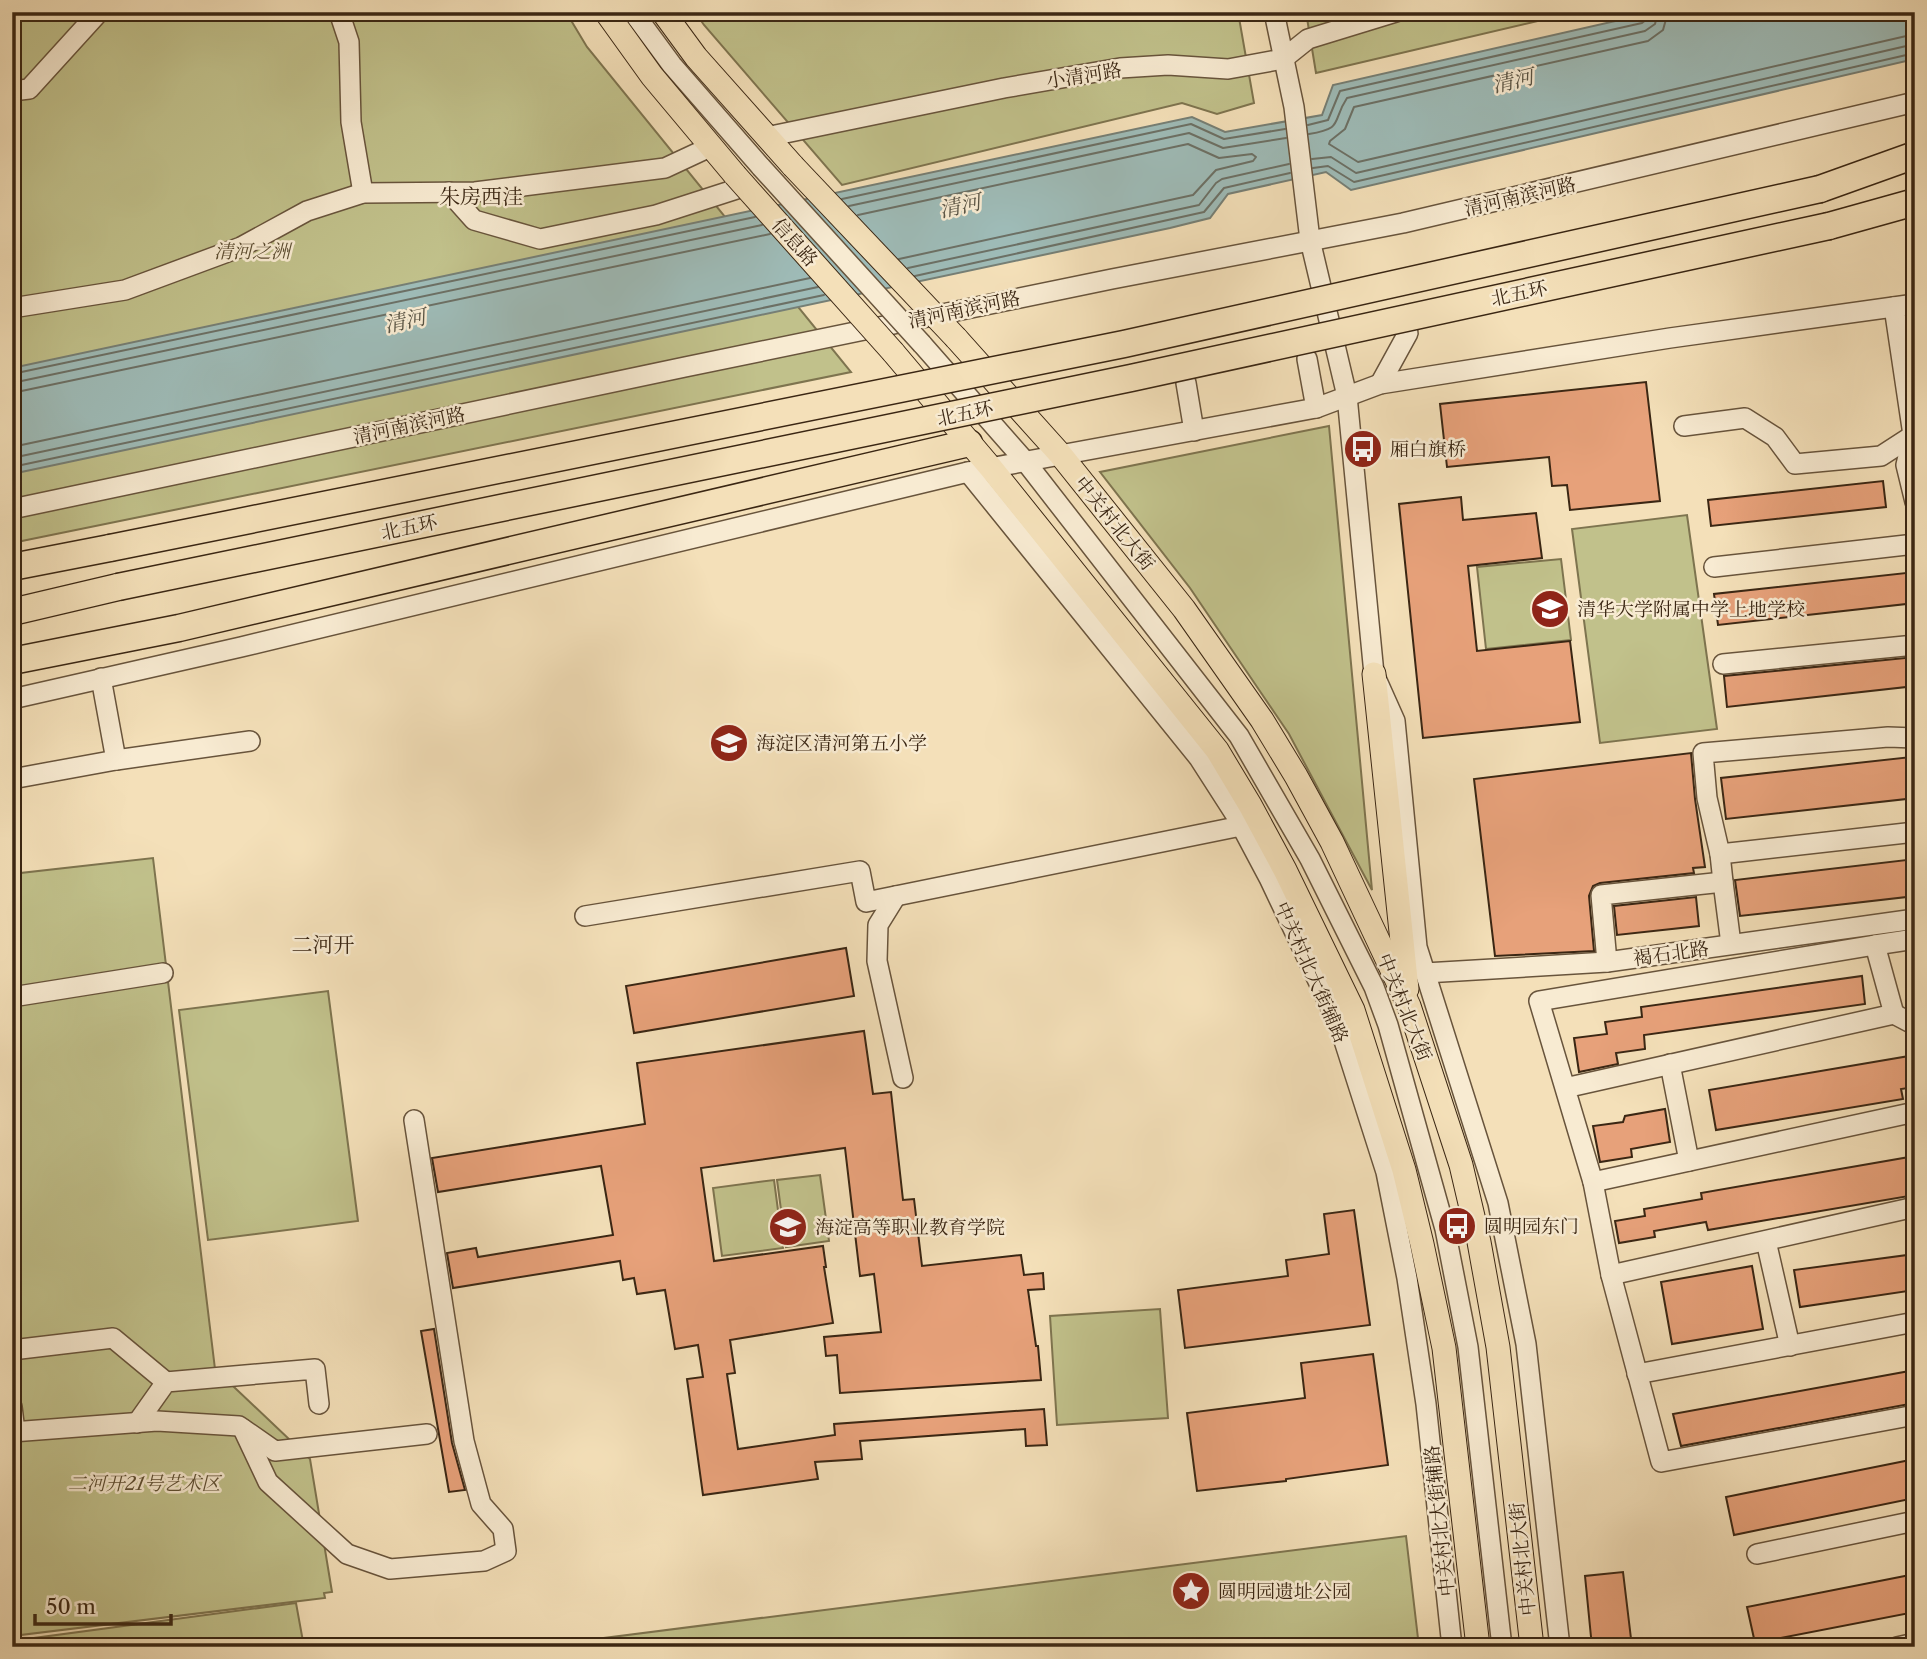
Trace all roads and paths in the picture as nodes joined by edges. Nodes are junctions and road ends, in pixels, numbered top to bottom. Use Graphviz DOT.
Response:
graph roads {
  1 [pos="99,12"];
  2 [pos="339,12"];
  3 [pos="606,12"];
  4 [pos="633,12"];
  5 [pos="663,12"];
  6 [pos="1274,12"];
  7 [pos="1396,12"];
  8 [pos="1283,59"];
  9 [pos="12,91"];
  10 [pos="1915,102"];
  11 [pos="766,137"];
  12 [pos="710,147"];
  13 [pos="1915,155"];
  14 [pos="1915,164"];
  15 [pos="741,181"];
  16 [pos="1820,189"];
  17 [pos="449,192"];
  18 [pos="363,193"];
  19 [pos="1915,202"];
  20 [pos="1310,240"];
  21 [pos="1915,304"];
  22 [pos="1894,307"];
  23 [pos="12,309"];
  24 [pos="1408,333"];
  25 [pos="1307,359"];
  26 [pos="1186,383"];
  27 [pos="1380,384"];
  28 [pos="1347,396"];
  29 [pos="1316,408"];
  30 [pos="1684,426"];
  31 [pos="1194,431"];
  32 [pos="1914,434"];
  33 [pos="969,443"];
  34 [pos="1060,454"];
  35 [pos="1025,461"];
  36 [pos="979,470"];
  37 [pos="1915,502"];
  38 [pos="12,509"];
  39 [pos="1915,544"];
  40 [pos="12,567"];
  41 [pos="1714,567"];
  42 [pos="12,612"];
  43 [pos="1915,645"];
  44 [pos="12,661"];
  45 [pos="1723,664"];
  46 [pos="1374,674"];
  47 [pos="101,678"];
  48 [pos="12,698"];
  49 [pos="1915,738"];
  50 [pos="250,741"];
  51 [pos="116,760"];
  52 [pos="12,779"];
  53 [pos="1241,826"];
  54 [pos="1915,832"];
  55 [pos="1720,854"];
  56 [pos="1723,882"];
  57 [pos="896,896"];
  58 [pos="585,916"];
  59 [pos="1915,919"];
  60 [pos="1915,939"];
  61 [pos="1731,944"];
  62 [pos="1875,945"];
  63 [pos="1607,962"];
  64 [pos="163,973"];
  65 [pos="1425,973"];
  66 [pos="12,997"];
  67 [pos="1409,1006"];
  68 [pos="1915,1011"];
  69 [pos="1894,1014"];
  70 [pos="1915,1025"];
  71 [pos="1670,1064"];
  72 [pos="903,1078"];
  73 [pos="1565,1087"];
  74 [pos="1915,1112"];
  75 [pos="414,1120"];
  76 [pos="1689,1161"];
  77 [pos="1593,1182"];
  78 [pos="1915,1207"];
  79 [pos="1766,1241"];
  80 [pos="1611,1275"];
  81 [pos="1915,1322"];
  82 [pos="1790,1346"];
  83 [pos="12,1350"];
  84 [pos="1637,1374"];
  85 [pos="166,1382"];
  86 [pos="319,1404"];
  87 [pos="12,1407"];
  88 [pos="1915,1415"];
  89 [pos="136,1423"];
  90 [pos="243,1429"];
  91 [pos="14,1432"];
  92 [pos="427,1434"];
  93 [pos="1915,1521"];
  94 [pos="1757,1554"];
  95 [pos="1915,1643"];
  96 [pos="1452,1647"];
  97 [pos="1478,1647"];
  98 [pos="1502,1647"];
  99 [pos="1532,1647"];
  100 [pos="1560,1647"];
  101 [pos="1897,1647"];
  1 -- 9 [label="street"];
  2 -- 18 [label="street"];
  3 -- 12 [label="main road, 信息路"];
  4 -- 35 [label="street, 信息路, bridge"];
  5 -- 11 [label="main road"];
  6 -- 8 [label="street"];
  7 -- 8 [label="street, 小清河路"];
  8 -- 11 [label="street, 小清河路"];
  8 -- 20 [label="street"];
  10 -- 20 [label="street, 清河南滨河路"];
  11 -- 34 [label="main road, bridge"];
  12 -- 15 [label="main road, 信息路"];
  12 -- 17 [label="street"];
  13 -- 16 [label="highway"];
  14 -- 16 [label="highway, 北五环"];
  15 -- 17 [label="street"];
  15 -- 33 [label="main road, 信息路, bridge"];
  16 -- 40 [label="highway, 北五环, bridge"];
  17 -- 18 [label="street"];
  18 -- 23 [label="street"];
  19 -- 42 [label="highway, 北五环, bridge"];
  20 -- 28 [label="street"];
  20 -- 38 [label="street, 清河南滨河路"];
  21 -- 22 [label="street"];
  22 -- 27 [label="street"];
  22 -- 32 [label="street"];
  24 -- 27 [label="street"];
  25 -- 29 [label="street"];
  26 -- 31 [label="street"];
  27 -- 28 [label="street"];
  28 -- 29 [label="street"];
  28 -- 46 [label="street"];
  29 -- 31 [label="street"];
  30 -- 32 [label="street"];
  31 -- 34 [label="street"];
  32 -- 37 [label="street"];
  33 -- 36 [label="main road, 信息路"];
  33 -- 44 [label="highway"];
  34 -- 35 [label="street"];
  34 -- 67 [label="main road, 中关村北大街"];
  35 -- 36 [label="street"];
  35 -- 98 [label="street, 中关村北大街"];
  36 -- 47 [label="street"];
  36 -- 53 [label="street, 中关村北大街辅路"];
  36 -- 97 [label="main road"];
  39 -- 41 [label="street"];
  43 -- 45 [label="street"];
  46 -- 65 [label="street"];
  46 -- 67 [label="main road"];
  47 -- 48 [label="street"];
  47 -- 51 [label="street"];
  49 -- 55 [label="street"];
  50 -- 51 [label="street"];
  51 -- 52 [label="street"];
  53 -- 57 [label="street"];
  53 -- 96 [label="street, 中关村北大街辅路"];
  54 -- 55 [label="street"];
  55 -- 56 [label="street"];
  56 -- 61 [label="street"];
  56 -- 63 [label="street"];
  57 -- 58 [label="street"];
  57 -- 72 [label="street"];
  59 -- 61 [label="street, 褐石北路"];
  60 -- 62 [label="street"];
  61 -- 63 [label="street, 褐石北路"];
  62 -- 69 [label="street"];
  62 -- 73 [label="street"];
  63 -- 65 [label="street, 褐石北路"];
  64 -- 66 [label="street"];
  65 -- 100 [label="street"];
  67 -- 99 [label="main road, 中关村北大街"];
  68 -- 69 [label="street"];
  69 -- 70 [label="street"];
  69 -- 71 [label="street"];
  71 -- 73 [label="street"];
  71 -- 76 [label="street"];
  73 -- 77 [label="street"];
  74 -- 76 [label="street"];
  75 -- 90 [label="street"];
  76 -- 77 [label="street"];
  77 -- 80 [label="street"];
  78 -- 79 [label="street"];
  79 -- 80 [label="street"];
  79 -- 82 [label="street"];
  80 -- 84 [label="street"];
  81 -- 82 [label="street"];
  82 -- 84 [label="street"];
  83 -- 85 [label="street"];
  84 -- 88 [label="street"];
  85 -- 86 [label="street"];
  85 -- 89 [label="street"];
  87 -- 91 [label="street"];
  89 -- 90 [label="street"];
  89 -- 91 [label="street"];
  90 -- 92 [label="street"];
  93 -- 94 [label="street"];
  95 -- 101 [label="street"];
}
